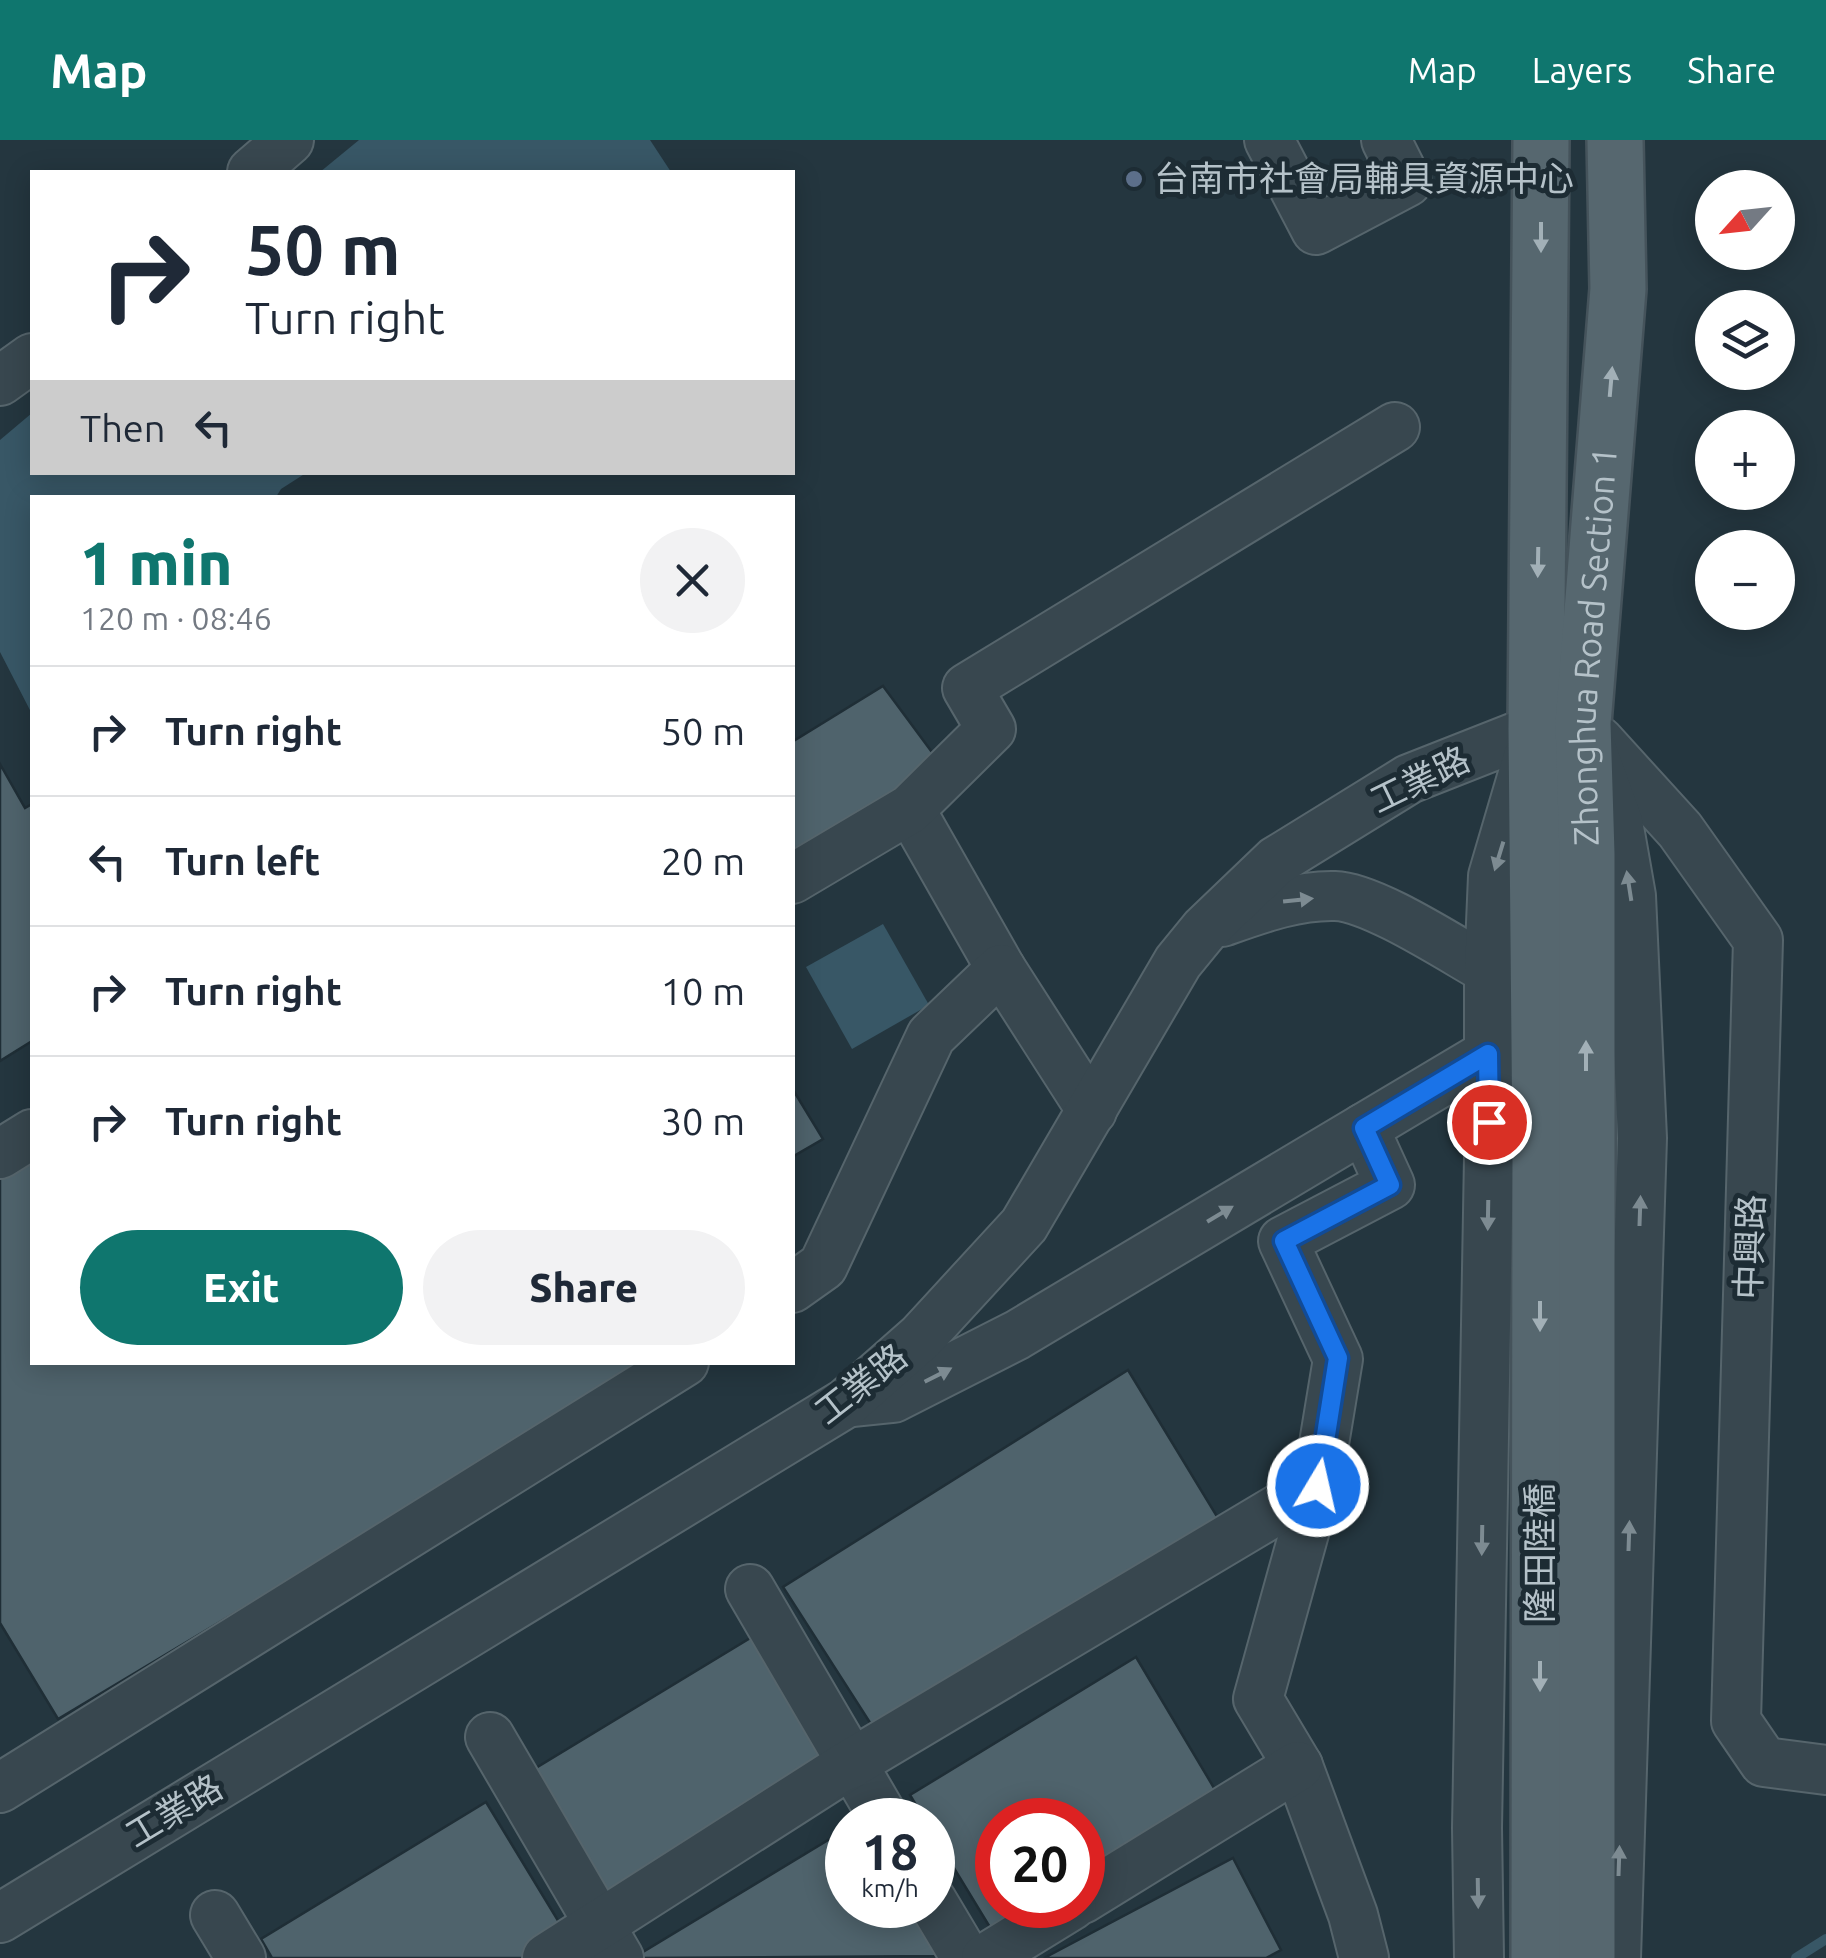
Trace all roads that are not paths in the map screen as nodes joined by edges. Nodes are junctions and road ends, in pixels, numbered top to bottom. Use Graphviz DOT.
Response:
graph roads {
  1 [pos="289,140"];
  2 [pos="1269,140"];
  3 [pos="1386,140"];
  4 [pos="1541,140"];
  5 [pos="1615,140"];
  6 [pos="254,170"];
  7 [pos="30,359"];
  8 [pos="0,381"];
  9 [pos="1396,427"];
  10 [pos="1560,726"];
  11 [pos="910,809"];
  12 [pos="795,878"];
  13 [pos="1205,929"];
  14 [pos="1002,970"];
  15 [pos="1489,970"];
  16 [pos="1488,1054"];
  17 [pos="1092,1111"];
  18 [pos="1364,1128"];
  19 [pos="30,1135"];
  20 [pos="1563,1151"];
  21 [pos="0,1154"];
  22 [pos="795,1286"];
  23 [pos="679,1365"];
  24 [pos="846,1403"];
  25 [pos="1318,1486"];
  26 [pos="750,1589"];
  27 [pos="490,1737"];
  28 [pos="852,1763"];
  29 [pos="1298,1766"];
  30 [pos="6,1769"];
  31 [pos="1826,1770"];
  32 [pos="872,1798"];
  33 [pos="1105,1884"];
  34 [pos="215,1914"];
  35 [pos="0,1918"];
  36 [pos="948,1928"];
  37 [pos="1035,1928"];
  38 [pos="610,1941"];
  39 [pos="241,1958"];
  40 [pos="547,1958"];
  41 [pos="966,1958"];
  42 [pos="986,1958"];
  43 [pos="1364,1958"];
  44 [pos="1479,1958"];
  45 [pos="1540,1958"];
  46 [pos="1586,1958"];
  47 [pos="1616,1958"];
  1 -- 6 [label="street"];
  2 -- 3 [label="street"];
  4 -- 10 [label="main road, Zhonghua Road Section 1, one-way"];
  10 -- 5 [label="main road, Zhonghua Road Section 1, one-way"];
  7 -- 8 [label="street"];
  9 -- 11 [label="street"];
  10 -- 13 [label="street, 工業路"];
  10 -- 15 [label="street, one-way"];
  10 -- 20 [label="main road, Zhonghua Road Section 1"];
  10 -- 31 [label="street, 中興路"];
  47 -- 10 [label="street, one-way"];
  11 -- 12 [label="street"];
  11 -- 14 [label="street"];
  13 -- 15 [label="street, one-way"];
  13 -- 17 [label="street, 工業路"];
  14 -- 17 [label="street"];
  14 -- 22 [label="street"];
  15 -- 16 [label="street"];
  16 -- 18 [label="street"];
  16 -- 44 [label="street, one-way"];
  17 -- 24 [label="street, 工業路"];
  24 -- 18 [label="street, one-way"];
  18 -- 25 [label="street"];
  19 -- 21 [label="street"];
  20 -- 45 [label="main road, 隆田陸橋, one-way"];
  20 -- 46 [label="main road, 隆田陸橋"];
  23 -- 30 [label="street"];
  24 -- 35 [label="street, 工業路"];
  25 -- 28 [label="street"];
  25 -- 29 [label="street"];
  26 -- 28 [label="street"];
  27 -- 38 [label="street"];
  28 -- 32 [label="street"];
  28 -- 38 [label="street"];
  29 -- 33 [label="street"];
  29 -- 43 [label="street"];
  34 -- 39 [label="street"];
  36 -- 41 [label="street"];
  37 -- 42 [label="street"];
  38 -- 40 [label="street"];
}
